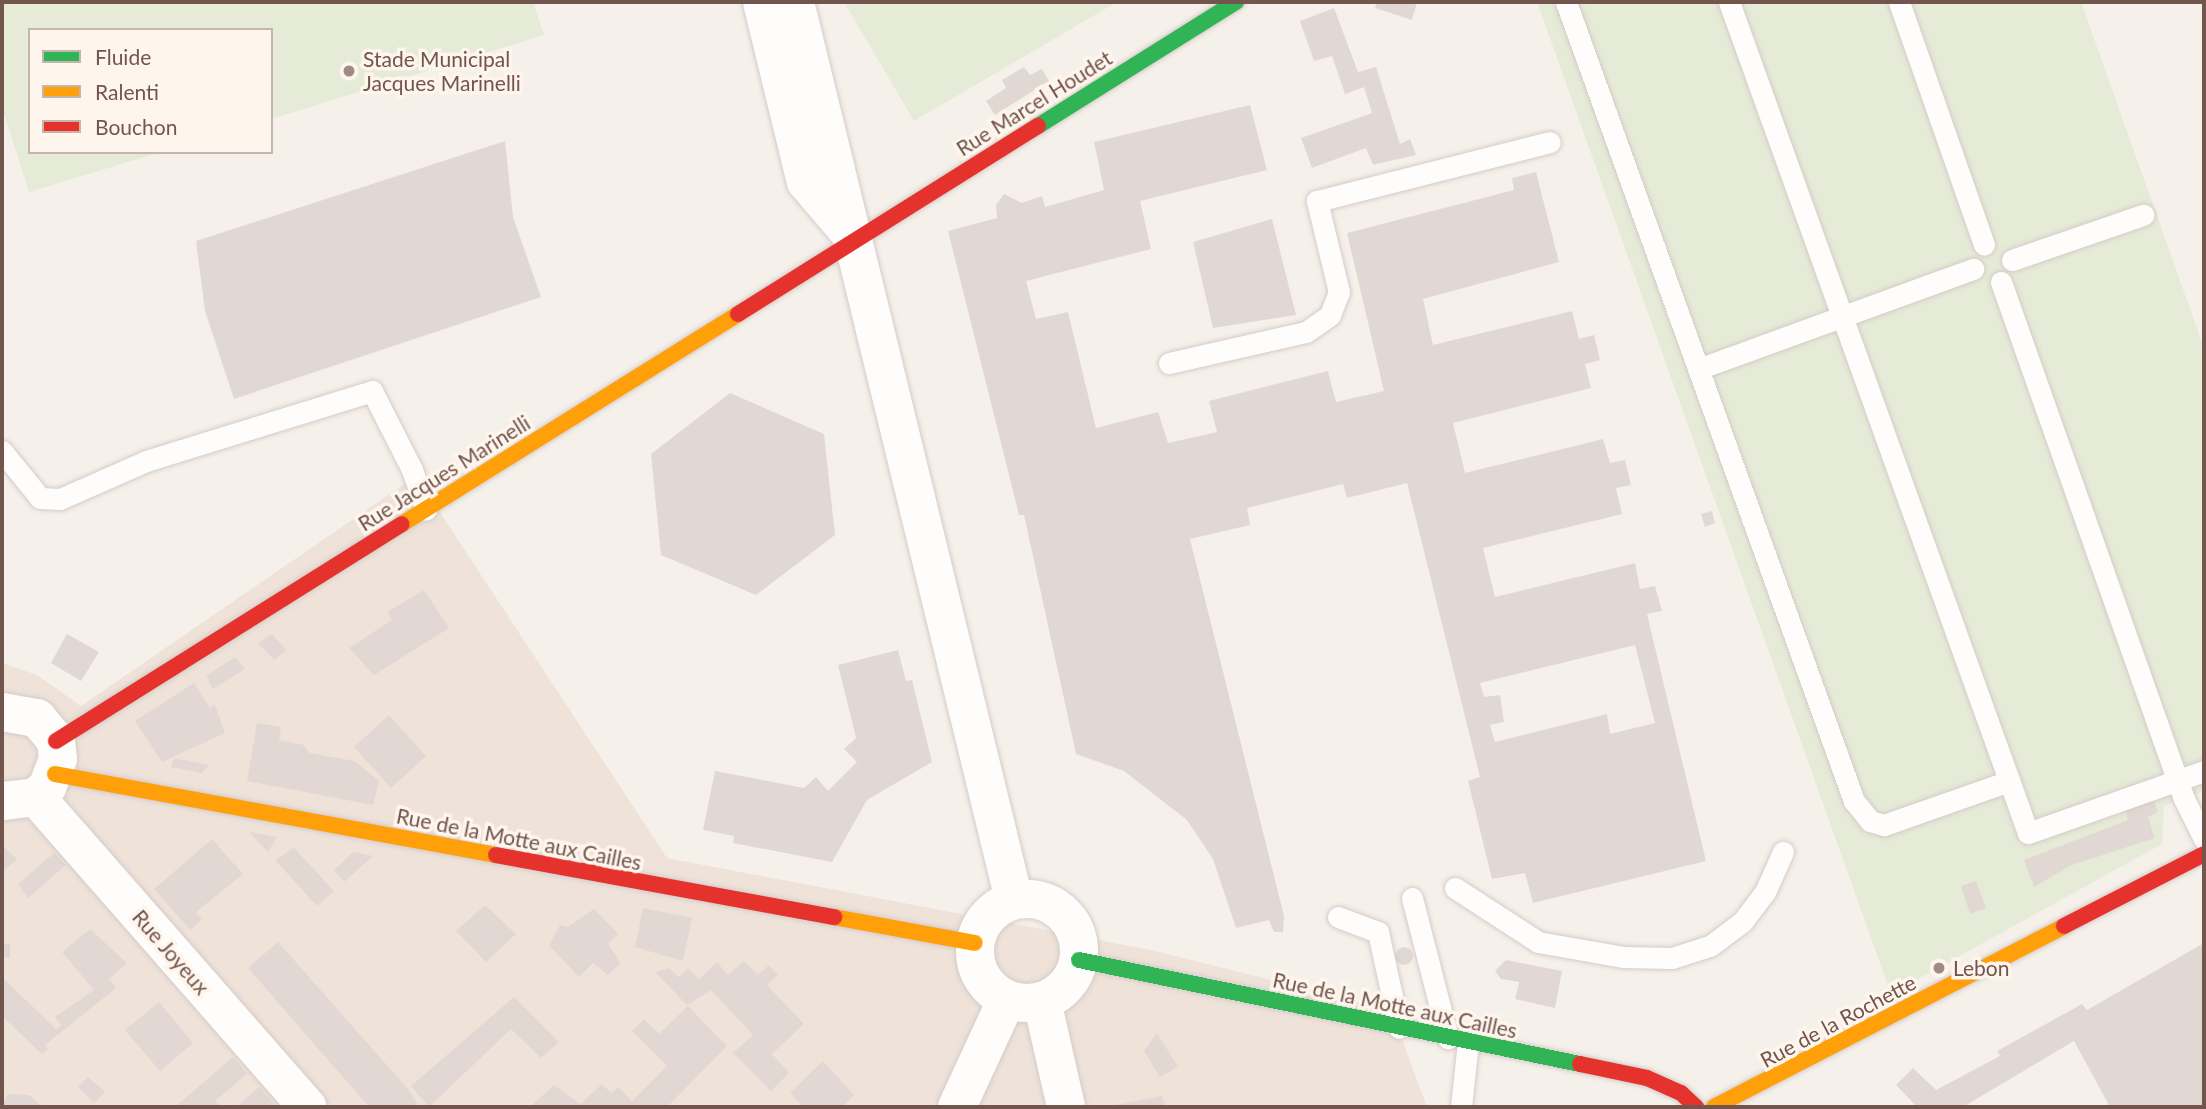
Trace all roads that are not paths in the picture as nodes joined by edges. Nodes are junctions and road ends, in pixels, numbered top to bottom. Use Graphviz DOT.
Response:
graph roads {
  1 [pos="762,2"];
  2 [pos="795,2"];
  3 [pos="1236,2"];
  4 [pos="1566,2"];
  5 [pos="1729,2"];
  6 [pos="1899,2"];
  7 [pos="1550,142"];
  8 [pos="2143,215"];
  9 [pos="854,238"];
  10 [pos="1984,245"];
  11 [pos="2012,260"];
  12 [pos="1973,270"];
  13 [pos="2001,282"];
  14 [pos="1843,317"];
  15 [pos="1169,363"];
  16 [pos="1698,369"];
  17 [pos="2,451"];
  18 [pos="426,510"];
  19 [pos="2,712"];
  20 [pos="2204,771"];
  21 [pos="37,778"];
  22 [pos="2009,781"];
  23 [pos="2177,781"];
  24 [pos="2204,839"];
  25 [pos="1783,852"];
  26 [pos="2204,854"];
  27 [pos="1455,888"];
  28 [pos="1412,898"];
  29 [pos="1014,900"];
  30 [pos="1338,917"];
  31 [pos="975,943"];
  32 [pos="1079,960"];
  33 [pos="1025,1000"];
  34 [pos="1399,1028"];
  35 [pos="1458,1040"];
  36 [pos="307,1107"];
  37 [pos="957,1107"];
  38 [pos="1066,1107"];
  39 [pos="1461,1107"];
  40 [pos="1696,1107"];
  41 [pos="1714,1107"];
  1 -- 9 [label="street"];
  2 -- 9 [label="street"];
  3 -- 9 [label="street, Rue Marcel Houdet"];
  4 -- 16 [label="lane"];
  5 -- 14 [label="lane"];
  6 -- 10 [label="lane"];
  7 -- 15 [label="lane"];
  8 -- 11 [label="lane"];
  9 -- 18 [label="street, Rue Jacques Marinelli"];
  9 -- 29 [label="street"];
  10 -- 11 [label="lane"];
  10 -- 12 [label="lane"];
  11 -- 13 [label="lane"];
  12 -- 13 [label="lane"];
  12 -- 14 [label="lane"];
  13 -- 23 [label="lane"];
  14 -- 16 [label="lane"];
  14 -- 22 [label="lane"];
  16 -- 22 [label="lane"];
  17 -- 18 [label="lane"];
  18 -- 21 [label="street, Rue Jacques Marinelli"];
  19 -- 21 [label="street, Rue Joyeux"];
  20 -- 23 [label="lane"];
  21 -- 31 [label="street, Rue de la Motte aux Cailles"];
  21 -- 36 [label="street, Rue Joyeux"];
  22 -- 23 [label="lane"];
  23 -- 24 [label="lane"];
  25 -- 27 [label="lane"];
  26 -- 41 [label="street, Rue de la Rochette"];
  28 -- 35 [label="lane"];
  29 -- 31 [label="street"];
  29 -- 32 [label="street"];
  30 -- 34 [label="lane"];
  31 -- 33 [label="street"];
  32 -- 33 [label="street"];
  32 -- 34 [label="street, Rue de la Motte aux Cailles"];
  33 -- 37 [label="street"];
  33 -- 38 [label="street"];
  34 -- 35 [label="street, Rue de la Motte aux Cailles"];
  35 -- 39 [label="lane"];
  35 -- 40 [label="street, Rue de la Motte aux Cailles"];
}
